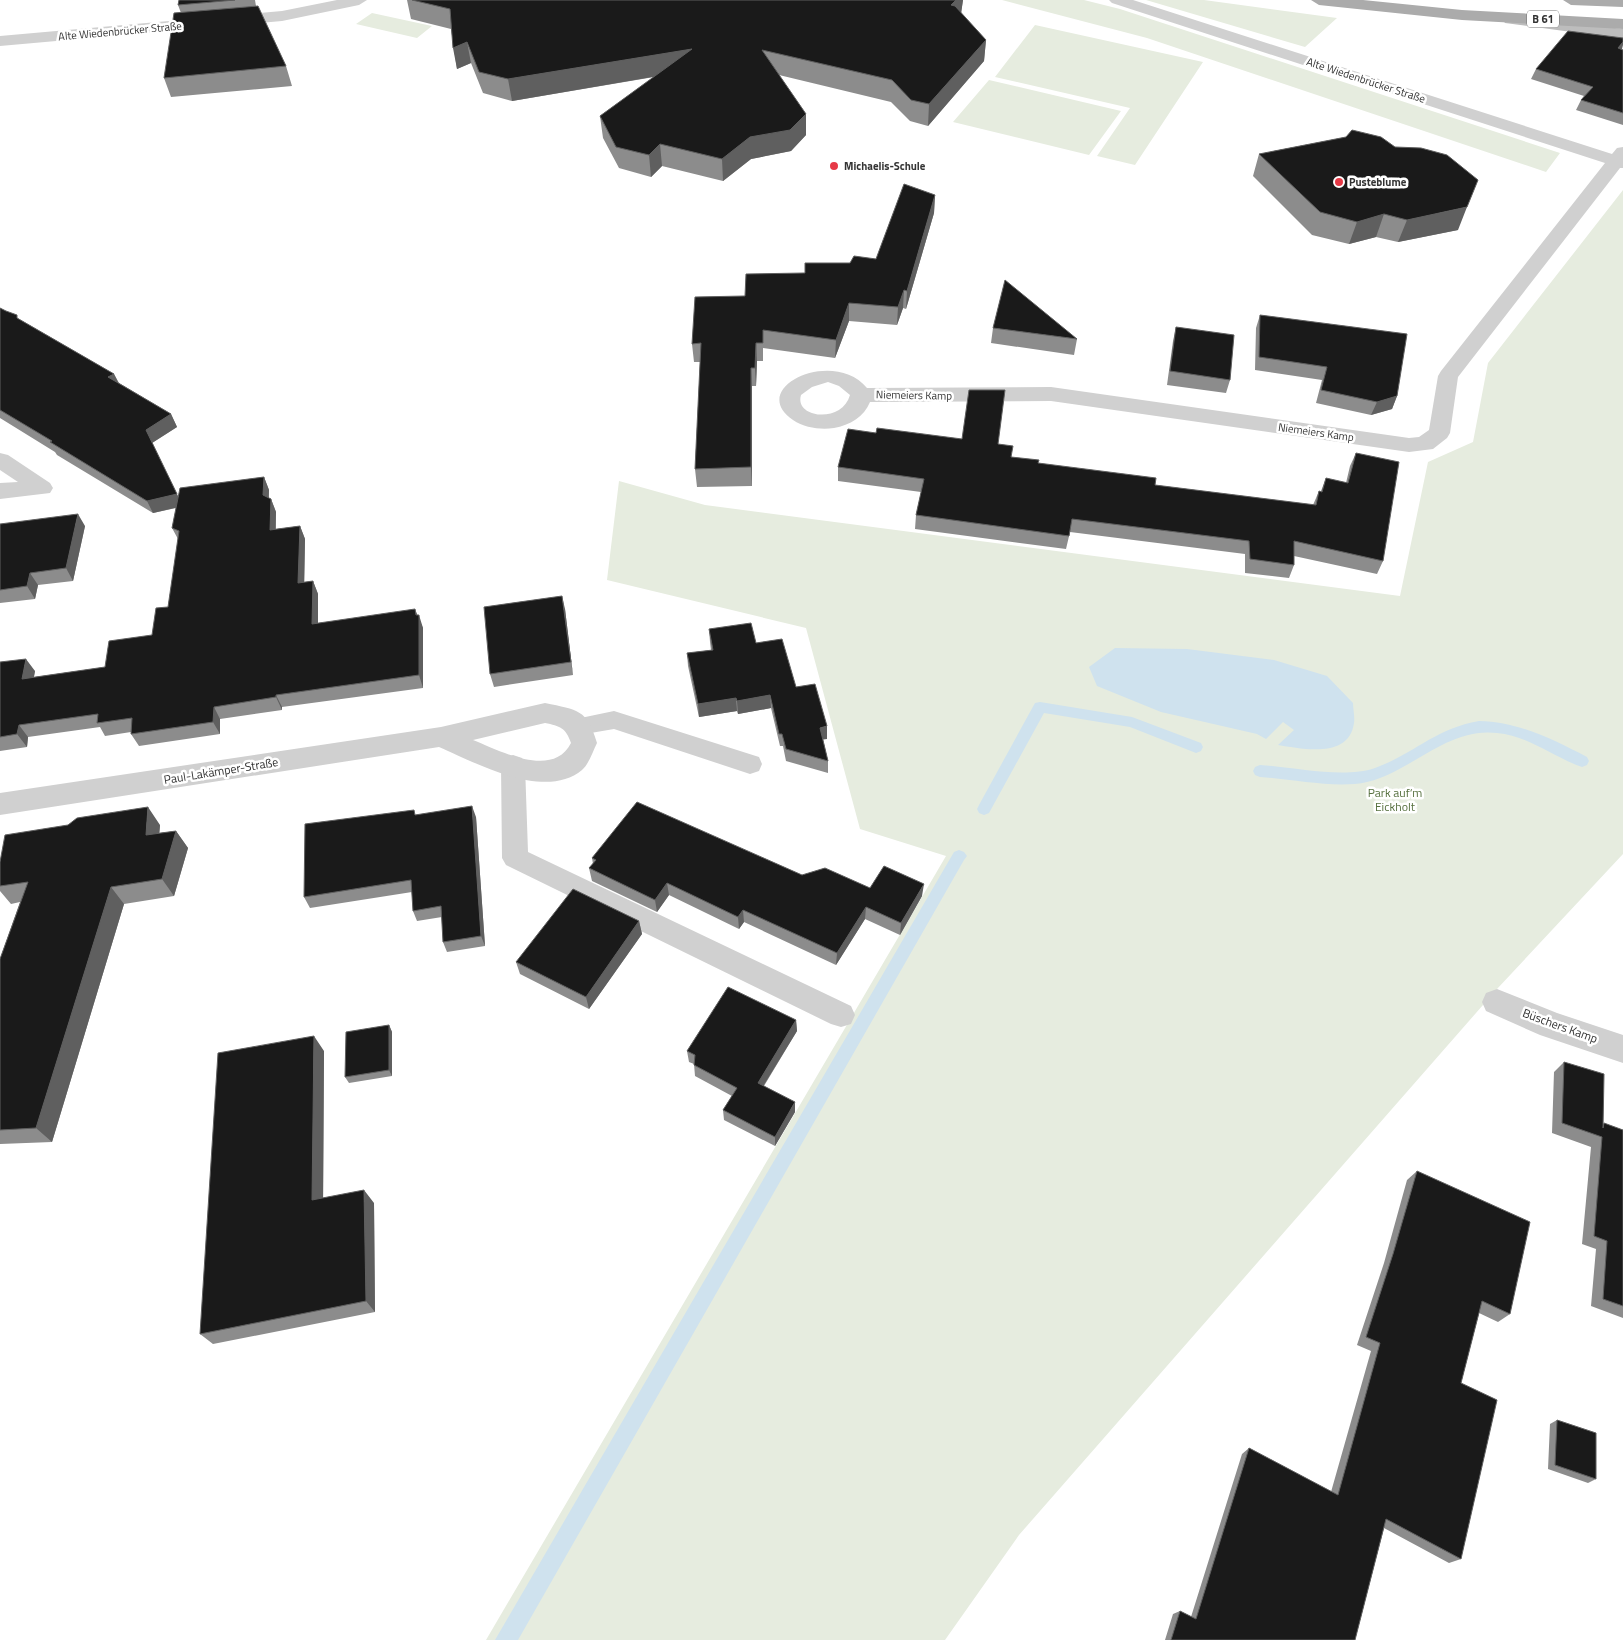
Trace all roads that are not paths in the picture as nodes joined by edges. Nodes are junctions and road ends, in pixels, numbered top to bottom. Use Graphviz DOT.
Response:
graph roads {
  1 [pos="356,0"];
  2 [pos="1117,0"];
  3 [pos="1319,0"];
  4 [pos="1571,0"];
  5 [pos="1623,2"];
  6 [pos="1462,15"];
  7 [pos="1623,24"];
  8 [pos="1623,34"];
  9 [pos="0,41"];
  10 [pos="1620,159"];
  11 [pos="861,395"];
  12 [pos="0,460"];
  13 [pos="0,491"];
  14 [pos="579,726"];
  15 [pos="441,737"];
  16 [pos="750,764"];
  17 [pos="513,765"];
  18 [pos="0,804"];
  19 [pos="1498,1002"];
  20 [pos="841,1016"];
  21 [pos="1623,1049"];
  1 -- 9 [label="street, Alte Wiedenbrücker Straße"];
  2 -- 10 [label="street, Alte Wiedenbrücker Straße"];
  3 -- 6 [label="main road, B 61"];
  4 -- 5 [label="main road, B 61"];
  6 -- 7 [label="main road, B 61"];
  6 -- 8 [label="street"];
  10 -- 11 [label="street, Niemeiers Kamp"];
  12 -- 13 [label="street"];
  14 -- 15 [label="street, Paul-Lakämper-Straße"];
  14 -- 16 [label="lane"];
  14 -- 17 [label="street, Paul-Lakämper-Straße"];
  15 -- 17 [label="street, Paul-Lakämper-Straße"];
  15 -- 18 [label="street, Paul-Lakämper-Straße"];
  17 -- 20 [label="lane"];
  19 -- 21 [label="street, Büschers Kamp"];
}
